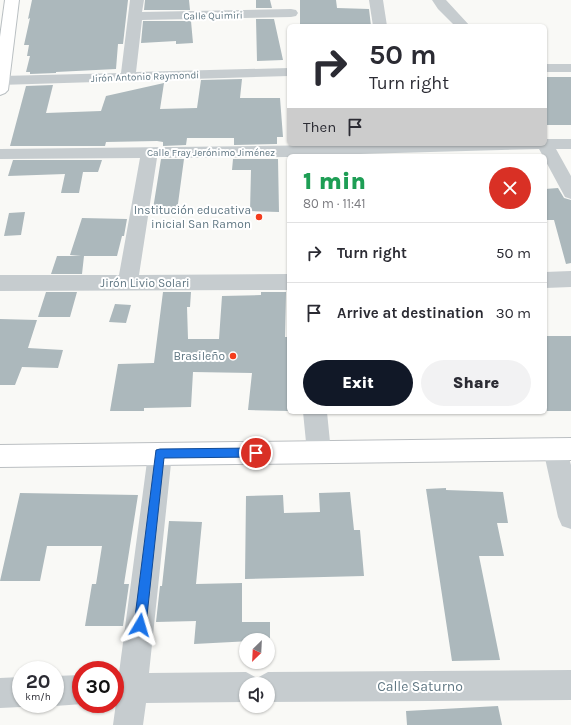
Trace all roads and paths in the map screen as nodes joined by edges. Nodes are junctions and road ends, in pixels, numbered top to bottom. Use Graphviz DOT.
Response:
graph roads {
  1 [pos="12,0"];
  2 [pos="137,0"];
  3 [pos="376,0"];
  4 [pos="439,0"];
  5 [pos="291,13"];
  6 [pos="135,16"];
  7 [pos="380,24"];
  8 [pos="461,24"];
  9 [pos="547,68"];
  10 [pos="571,68"];
  11 [pos="287,72"];
  12 [pos="128,77"];
  13 [pos="1,85"];
  14 [pos="547,144"];
  15 [pos="571,144"];
  16 [pos="514,146"];
  17 [pos="545,146"];
  18 [pos="291,151"];
  19 [pos="150,152"];
  20 [pos="422,152"];
  21 [pos="0,154"];
  22 [pos="571,193"];
  23 [pos="571,279"];
  24 [pos="547,280"];
  25 [pos="287,282"];
  26 [pos="0,283"];
  27 [pos="128,283"];
  28 [pos="315,414"];
  29 [pos="563,449"];
  30 [pos="319,452"];
  31 [pos="160,454"];
  32 [pos="0,456"];
  33 [pos="571,518"];
  34 [pos="571,685"];
  35 [pos="239,687"];
  36 [pos="275,687"];
  37 [pos="124,688"];
  38 [pos="12,692"];
  39 [pos="0,693"];
  40 [pos="128,725"];
  1 -- 13 [label="main road"];
  2 -- 6 [label="street"];
  3 -- 7 [label="street"];
  4 -- 8 [label="street"];
  5 -- 6 [label="street, Calle Quimiri"];
  6 -- 12 [label="street"];
  9 -- 10 [label="street"];
  11 -- 12 [label="street, Jirón Antonio Raymondi"];
  12 -- 13 [label="street, Jirón Antonio Raymondi"];
  14 -- 15 [label="street, Calle Fray Jerónimo Jiménez"];
  16 -- 20 [label="street, Calle Fray Jerónimo Jiménez"];
  17 -- 22 [label="street"];
  18 -- 19 [label="street, Calle Fray Jerónimo Jiménez"];
  18 -- 20 [label="street, Calle Fray Jerónimo Jiménez"];
  19 -- 21 [label="street, Calle Fray Jerónimo Jiménez"];
  19 -- 27 [label="street"];
  23 -- 24 [label="street"];
  25 -- 27 [label="street, Jirón Livio Solari"];
  26 -- 27 [label="street, Jirón Livio Solari"];
  28 -- 30 [label="street"];
  29 -- 30 [label="main road"];
  29 -- 33 [label="street"];
  30 -- 31 [label="main road"];
  31 -- 32 [label="main road"];
  31 -- 37 [label="street"];
  34 -- 36 [label="street, Calle Saturno"];
  35 -- 37 [label="street"];
  37 -- 40 [label="street"];
  38 -- 39 [label="street"];
}
